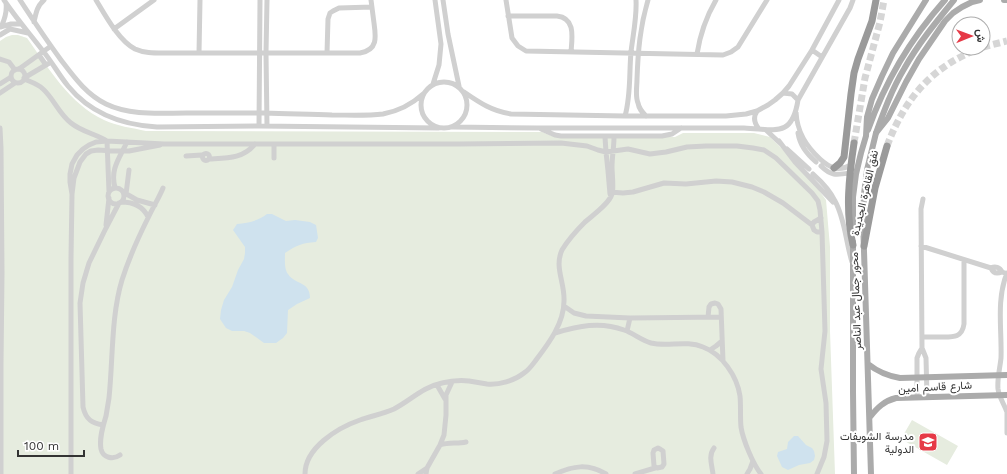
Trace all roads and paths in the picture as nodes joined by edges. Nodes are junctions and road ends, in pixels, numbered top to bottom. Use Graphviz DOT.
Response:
graph roads {
  1 [pos="20,0"];
  2 [pos="44,0"];
  3 [pos="96,0"];
  4 [pos="154,0"];
  5 [pos="200,0"];
  6 [pos="371,0"];
  7 [pos="435,0"];
  8 [pos="443,0"];
  9 [pos="506,0"];
  10 [pos="636,0"];
  11 [pos="648,0"];
  12 [pos="716,0"];
  13 [pos="767,0"];
  14 [pos="839,0"];
  15 [pos="853,0"];
  16 [pos="876,0"];
  17 [pos="926,0"];
  18 [pos="930,0"];
  19 [pos="945,0"];
  20 [pos="954,0"];
  21 [pos="980,0"];
  22 [pos="1004,0"];
  23 [pos="1007,0"];
  24 [pos="5,1"];
  25 [pos="260,2"];
  26 [pos="267,2"];
  27 [pos="922,6"];
  28 [pos="372,7"];
  29 [pos="508,16"];
  30 [pos="949,17"];
  31 [pos="34,22"];
  32 [pos="21,24"];
  33 [pos="1,27"];
  34 [pos="114,29"];
  35 [pos="28,32"];
  36 [pos="0,35"];
  37 [pos="51,46"];
  38 [pos="812,50"];
  39 [pos="44,52"];
  40 [pos="571,52"];
  41 [pos="199,53"];
  42 [pos="259,53"];
  43 [pos="266,53"];
  44 [pos="327,53"];
  45 [pos="631,53"];
  46 [pos="638,54"];
  47 [pos="698,54"];
  48 [pos="39,55"];
  49 [pos="822,57"];
  50 [pos="0,59"];
  51 [pos="51,62"];
  52 [pos="46,65"];
  53 [pos="17,69"];
  54 [pos="10,77"];
  55 [pos="24,78"];
  56 [pos="16,83"];
  57 [pos="0,84"];
  58 [pos="433,84"];
  59 [pos="459,86"];
  60 [pos="464,92"];
  61 [pos="0,93"];
  62 [pos="783,93"];
  63 [pos="423,94"];
  64 [pos="798,100"];
  65 [pos="757,111"];
  66 [pos="796,112"];
  67 [pos="259,113"];
  68 [pos="267,113"];
  69 [pos="625,116"];
  70 [pos="646,116"];
  71 [pos="797,124"];
  72 [pos="259,126"];
  73 [pos="267,126"];
  74 [pos="453,127"];
  75 [pos="0,128"];
  76 [pos="439,128"];
  77 [pos="538,128"];
  78 [pos="681,128"];
  79 [pos="758,129"];
  80 [pos="768,131"];
  81 [pos="876,133"];
  82 [pos="866,136"];
  83 [pos="605,137"];
  84 [pos="614,137"];
  85 [pos="108,141"];
  86 [pos="127,142"];
  87 [pos="779,142"];
  88 [pos="854,143"];
  89 [pos="164,144"];
  90 [pos="255,144"];
  91 [pos="274,144"];
  92 [pos="887,146"];
  93 [pos="108,151"];
  94 [pos="122,151"];
  95 [pos="614,151"];
  96 [pos="606,152"];
  97 [pos="186,156"];
  98 [pos="274,158"];
  99 [pos="816,162"];
  100 [pos="851,165"];
  101 [pos="821,166"];
  102 [pos="834,168"];
  103 [pos="808,169"];
  104 [pos="129,170"];
  105 [pos="850,173"];
  106 [pos="814,174"];
  107 [pos="115,188"];
  108 [pos="163,188"];
  109 [pos="124,193"];
  110 [pos="72,194"];
  111 [pos="611,194"];
  112 [pos="109,195"];
  113 [pos="923,199"];
  114 [pos="120,203"];
  115 [pos="155,205"];
  116 [pos="841,214"];
  117 [pos="148,217"];
  118 [pos="821,218"];
  119 [pos="812,225"];
  120 [pos="106,228"];
  121 [pos="822,232"];
  122 [pos="853,245"];
  123 [pos="864,246"];
  124 [pos="921,246"];
  125 [pos="964,260"];
  126 [pos="853,265"];
  127 [pos="991,268"];
  128 [pos="1004,273"];
  129 [pos="564,306"];
  130 [pos="708,317"];
  131 [pos="721,317"];
  132 [pos="630,318"];
  133 [pos="627,331"];
  134 [pos="555,333"];
  135 [pos="922,337"];
  136 [pos="722,341"];
  137 [pos="0,342"];
  138 [pos="922,348"];
  139 [pos="710,350"];
  140 [pos="723,361"];
  141 [pos="0,364"];
  142 [pos="868,364"];
  143 [pos="999,376"];
  144 [pos="1007,376"];
  145 [pos="917,378"];
  146 [pos="926,378"];
  147 [pos="452,382"];
  148 [pos="437,384"];
  149 [pos="1007,394"];
  150 [pos="999,395"];
  151 [pos="917,397"];
  152 [pos="927,397"];
  153 [pos="446,400"];
  154 [pos="1007,412"];
  155 [pos="870,417"];
  156 [pos="103,425"];
  157 [pos="1007,433"];
  158 [pos="444,435"];
  159 [pos="450,442"];
  160 [pos="466,442"];
  161 [pos="440,445"];
  162 [pos="714,448"];
  163 [pos="120,455"];
  164 [pos="753,460"];
  165 [pos="427,468"];
  166 [pos="655,468"];
  167 [pos="854,473"];
  168 [pos="1,474"];
  169 [pos="71,474"];
  170 [pos="304,474"];
  171 [pos="418,474"];
  172 [pos="426,474"];
  173 [pos="555,474"];
  174 [pos="606,474"];
  175 [pos="635,474"];
  176 [pos="714,474"];
  177 [pos="747,474"];
  178 [pos="761,474"];
  179 [pos="817,474"];
  180 [pos="871,474"];
  1 -- 31 [label="street"];
  2 -- 31 [label="street"];
  3 -- 34 [label="street"];
  4 -- 34 [label="street"];
  5 -- 41 [label="street"];
  6 -- 28 [label="street"];
  7 -- 58 [label="street"];
  8 -- 59 [label="street"];
  9 -- 29 [label="street"];
  10 -- 45 [label="street"];
  11 -- 46 [label="street"];
  12 -- 47 [label="street"];
  13 -- 47 [label="street"];
  14 -- 38 [label="street"];
  15 -- 49 [label="street"];
  16 -- 102 [label="highway"];
  17 -- 27 [label="main road, محور جمال عبد الناصر"];
  18 -- 27 [label="main road"];
  19 -- 82 [label="main road"];
  20 -- 30 [label="main road"];
  20 -- 81 [label="main road, bridge"];
  21 -- 30 [label="main road, محور جمال عبد الناصر"];
  22 -- 23 [label="main road"];
  24 -- 32 [label="street"];
  24 -- 33 [label="street"];
  25 -- 26 [label="street"];
  25 -- 42 [label="street"];
  26 -- 43 [label="street"];
  27 -- 82 [label="main road, محور جمال عبد الناصر"];
  28 -- 44 [label="street"];
  28 -- 44 [label="street"];
  29 -- 40 [label="street"];
  29 -- 40 [label="street"];
  30 -- 81 [label="main road, محور جمال عبد الناصر"];
  31 -- 37 [label="street"];
  32 -- 33 [label="street"];
  32 -- 35 [label="street"];
  34 -- 41 [label="street"];
  35 -- 36 [label="street"];
  35 -- 39 [label="street"];
  37 -- 39 [label="street"];
  37 -- 67 [label="street"];
  38 -- 49 [label="street"];
  38 -- 62 [label="street"];
  39 -- 48 [label="street"];
  39 -- 51 [label="street"];
  40 -- 45 [label="street"];
  41 -- 42 [label="street"];
  42 -- 43 [label="street"];
  42 -- 67 [label="street"];
  43 -- 44 [label="street"];
  43 -- 68 [label="street"];
  45 -- 46 [label="street"];
  45 -- 69 [label="street"];
  46 -- 47 [label="street"];
  46 -- 70 [label="street"];
  48 -- 52 [label="street"];
  48 -- 53 [label="street"];
  49 -- 64 [label="street"];
  50 -- 53 [label="street"];
  51 -- 52 [label="street"];
  51 -- 72 [label="street"];
  52 -- 55 [label="street"];
  53 -- 54 [label="street"];
  53 -- 55 [label="street"];
  54 -- 56 [label="street"];
  54 -- 57 [label="street"];
  55 -- 56 [label="street"];
  55 -- 85 [label="street"];
  56 -- 61 [label="street"];
  58 -- 59 [label="street"];
  58 -- 63 [label="street"];
  59 -- 60 [label="street"];
  60 -- 69 [label="street"];
  60 -- 74 [label="street"];
  62 -- 64 [label="street"];
  62 -- 65 [label="street"];
  63 -- 68 [label="street"];
  63 -- 76 [label="street"];
  64 -- 66 [label="street"];
  65 -- 70 [label="street"];
  65 -- 79 [label="street"];
  66 -- 71 [label="street"];
  66 -- 80 [label="street"];
  67 -- 68 [label="street"];
  67 -- 72 [label="street"];
  68 -- 73 [label="street"];
  69 -- 70 [label="street"];
  71 -- 99 [label="street"];
  71 -- 102 [label="street"];
  72 -- 73 [label="street"];
  73 -- 76 [label="street"];
  74 -- 76 [label="street"];
  74 -- 77 [label="street"];
  75 -- 137 [label="street"];
  77 -- 78 [label="street"];
  77 -- 83 [label="street"];
  78 -- 79 [label="street"];
  78 -- 84 [label="street"];
  79 -- 80 [label="street"];
  80 -- 87 [label="street"];
  81 -- 123 [label="main road, محور جمال عبد الناصر"];
  82 -- 122 [label="main road, محور جمال عبد الناصر"];
  83 -- 84 [label="street"];
  83 -- 96 [label="street"];
  84 -- 95 [label="street"];
  85 -- 86 [label="street"];
  85 -- 93 [label="street"];
  85 -- 110 [label="street"];
  86 -- 89 [label="street"];
  86 -- 94 [label="street"];
  87 -- 103 [label="street"];
  87 -- 116 [label="street"];
  88 -- 100 [label="highway, نفق القاهرة الجديدة"];
  89 -- 90 [label="street"];
  89 -- 94 [label="street"];
  90 -- 91 [label="street"];
  90 -- 97 [label="street"];
  91 -- 96 [label="street"];
  91 -- 98 [label="street"];
  92 -- 123 [label="highway, نفق القاهرة الجديدة"];
  93 -- 94 [label="street"];
  93 -- 110 [label="street"];
  93 -- 112 [label="street"];
  94 -- 107 [label="street"];
  95 -- 96 [label="street"];
  95 -- 111 [label="street"];
  95 -- 118 [label="street"];
  96 -- 111 [label="street"];
  100 -- 102 [label="street"];
  100 -- 105 [label="highway, نفق القاهرة الجديدة"];
  101 -- 105 [label="street"];
  104 -- 109 [label="street"];
  105 -- 122 [label="highway, نفق القاهرة الجديدة"];
  106 -- 116 [label="street"];
  107 -- 109 [label="street"];
  107 -- 112 [label="street"];
  108 -- 115 [label="street"];
  109 -- 114 [label="street"];
  109 -- 115 [label="street"];
  110 -- 169 [label="street"];
  111 -- 119 [label="street"];
  111 -- 129 [label="street"];
  112 -- 114 [label="street"];
  112 -- 120 [label="street"];
  113 -- 124 [label="street"];
  114 -- 117 [label="street"];
  114 -- 120 [label="street"];
  115 -- 117 [label="street"];
  116 -- 126 [label="street"];
  117 -- 156 [label="street"];
  118 -- 119 [label="street"];
  118 -- 121 [label="street"];
  119 -- 121 [label="street"];
  120 -- 156 [label="street"];
  121 -- 179 [label="street"];
  122 -- 126 [label="main road, محور جمال عبد الناصر"];
  123 -- 142 [label="main road, محور جمال عبد الناصر"];
  124 -- 125 [label="street"];
  124 -- 135 [label="street"];
  125 -- 127 [label="street"];
  125 -- 135 [label="street"];
  126 -- 167 [label="main road, محور جمال عبد الناصر"];
  127 -- 128 [label="street"];
  127 -- 128 [label="street"];
  128 -- 143 [label="street"];
  129 -- 132 [label="street"];
  129 -- 134 [label="street"];
  130 -- 131 [label="street"];
  130 -- 131 [label="street"];
  130 -- 132 [label="street"];
  131 -- 136 [label="street"];
  132 -- 133 [label="street"];
  133 -- 134 [label="street"];
  133 -- 139 [label="street"];
  134 -- 147 [label="street"];
  135 -- 138 [label="street"];
  136 -- 139 [label="street"];
  136 -- 140 [label="street"];
  137 -- 141 [label="street"];
  138 -- 145 [label="street"];
  138 -- 146 [label="street"];
  139 -- 140 [label="street"];
  140 -- 164 [label="street"];
  141 -- 168 [label="street"];
  142 -- 145 [label="main road, شارع قاسم امين"];
  142 -- 155 [label="main road, محور جمال عبد الناصر"];
  143 -- 144 [label="main road, شارع قاسم امين"];
  143 -- 146 [label="main road, شارع قاسم امين"];
  143 -- 150 [label="street"];
  145 -- 146 [label="main road, شارع قاسم امين"];
  145 -- 151 [label="street"];
  146 -- 152 [label="street"];
  147 -- 148 [label="street"];
  147 -- 153 [label="street"];
  148 -- 153 [label="street"];
  148 -- 170 [label="street"];
  149 -- 150 [label="main road, شارع قاسم امين"];
  150 -- 152 [label="main road, شارع قاسم امين"];
  150 -- 154 [label="street"];
  151 -- 152 [label="main road, شارع قاسم امين"];
  151 -- 155 [label="main road, شارع قاسم امين"];
  153 -- 158 [label="street"];
  154 -- 157 [label="street"];
  155 -- 180 [label="main road, محور جمال عبد الناصر"];
  156 -- 163 [label="street"];
  158 -- 159 [label="street"];
  158 -- 161 [label="street"];
  159 -- 160 [label="street"];
  159 -- 161 [label="street"];
  161 -- 165 [label="street"];
  162 -- 176 [label="street"];
  164 -- 177 [label="street"];
  164 -- 178 [label="street"];
  165 -- 171 [label="street"];
  165 -- 172 [label="street"];
  166 -- 175 [label="street"];
  173 -- 174 [label="street"];
}
